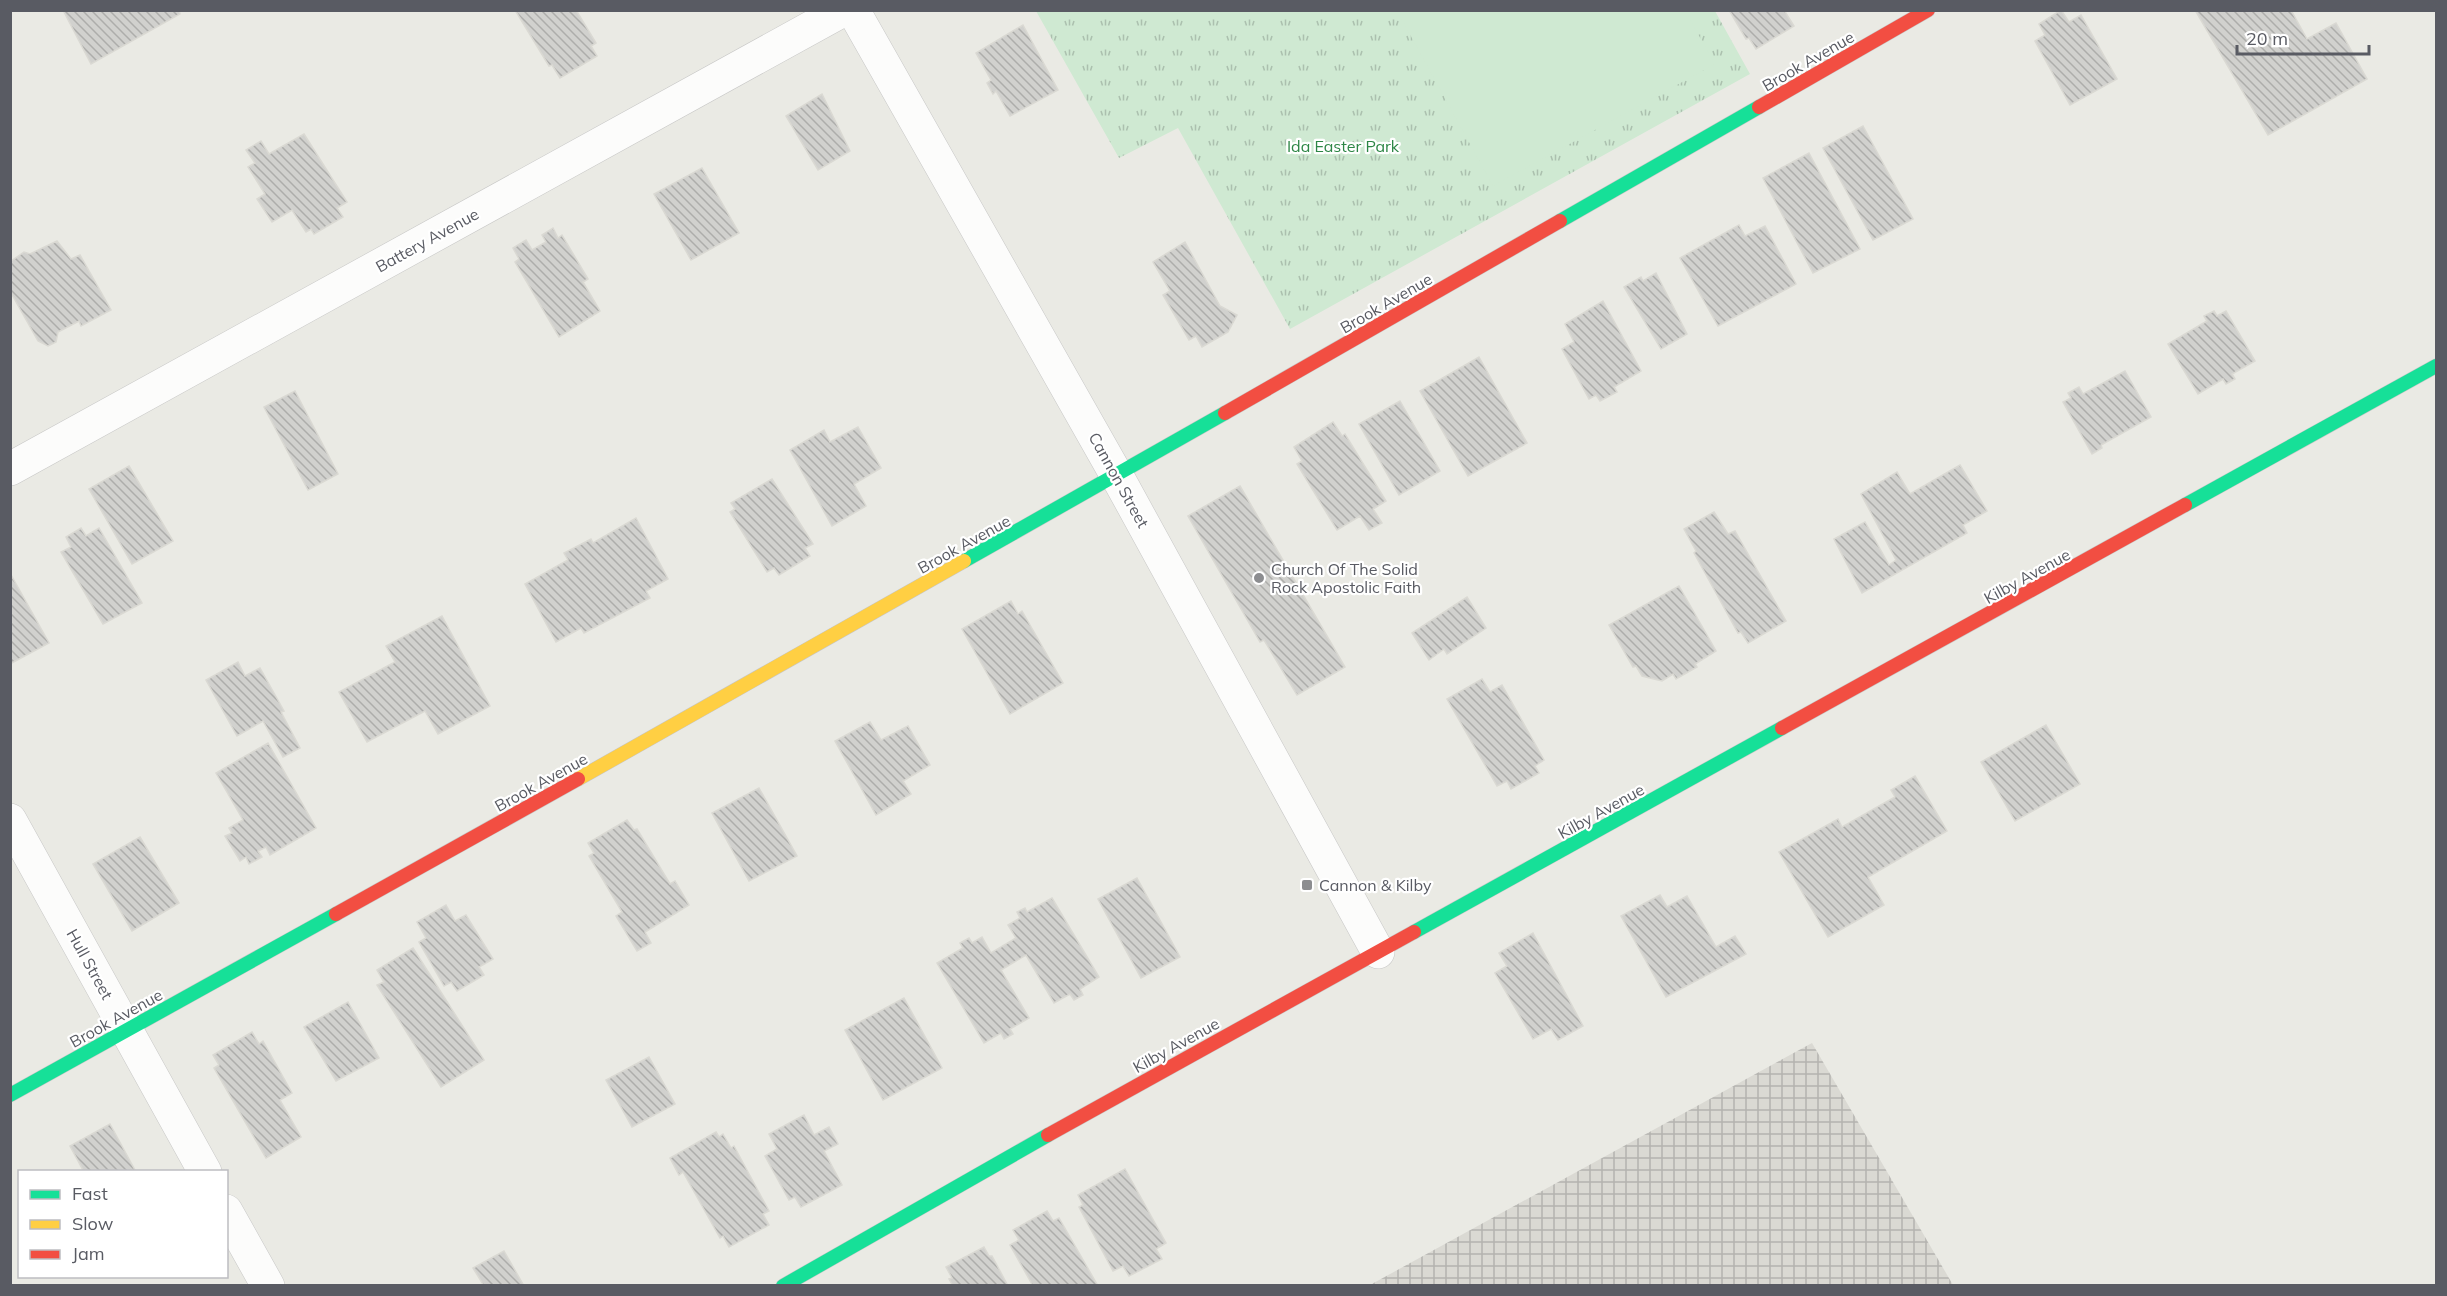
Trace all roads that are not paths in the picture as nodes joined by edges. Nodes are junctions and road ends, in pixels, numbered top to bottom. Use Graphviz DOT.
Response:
graph roads {
  1 [pos="843,10"];
  2 [pos="854,10"];
  3 [pos="1928,10"];
  4 [pos="2436,366"];
  5 [pos="10,468"];
  6 [pos="1117,476"];
  7 [pos="10,820"];
  8 [pos="1378,952"];
  9 [pos="127,1031"];
  10 [pos="10,1095"];
  11 [pos="204,1170"];
  12 [pos="228,1215"];
  13 [pos="268,1286"];
  14 [pos="783,1286"];
  1 -- 5 [label="street, Battery Avenue"];
  2 -- 6 [label="street, Cannon Street"];
  3 -- 6 [label="street, Brook Avenue"];
  4 -- 8 [label="street, Kilby Avenue"];
  6 -- 8 [label="street, Cannon Street"];
  6 -- 9 [label="street, Brook Avenue"];
  7 -- 9 [label="street, Hull Street"];
  8 -- 14 [label="street, Kilby Avenue"];
  9 -- 10 [label="street, Brook Avenue"];
  9 -- 11 [label="street, Hull Street"];
  12 -- 13 [label="street"];
}
